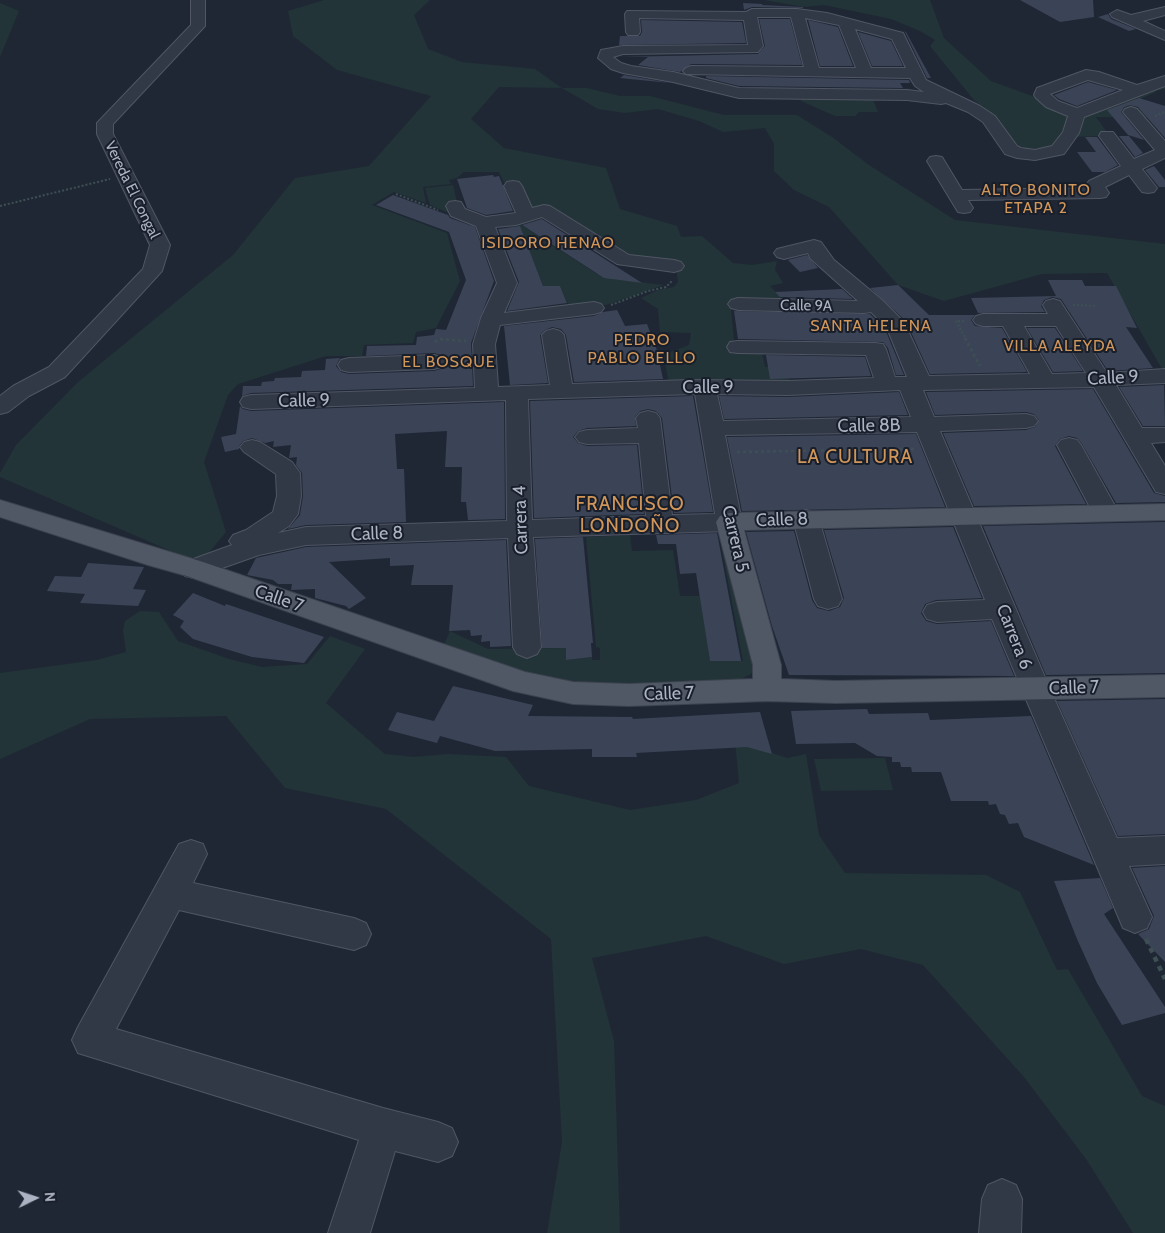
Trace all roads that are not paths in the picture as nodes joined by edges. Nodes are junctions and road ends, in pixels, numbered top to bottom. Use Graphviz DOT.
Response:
graph roads {
  1 [pos="198,0"];
  2 [pos="1165,11"];
  3 [pos="797,13"];
  4 [pos="750,16"];
  5 [pos="845,22"];
  6 [pos="633,32"];
  7 [pos="652,32"];
  8 [pos="735,33"];
  9 [pos="754,33"];
  10 [pos="1164,35"];
  11 [pos="615,41"];
  12 [pos="642,72"];
  13 [pos="797,72"];
  14 [pos="813,72"];
  15 [pos="864,72"];
  16 [pos="917,78"];
  17 [pos="1165,81"];
  18 [pos="1137,90"];
  19 [pos="803,94"];
  20 [pos="907,95"];
  21 [pos="955,102"];
  22 [pos="1131,112"];
  23 [pos="1077,114"];
  24 [pos="1107,136"];
  25 [pos="1165,151"];
  26 [pos="936,160"];
  27 [pos="1132,168"];
  28 [pos="513,186"];
  29 [pos="1148,188"];
  30 [pos="456,209"];
  31 [pos="526,216"];
  32 [pos="484,223"];
  33 [pos="784,253"];
  34 [pos="674,266"];
  35 [pos="738,304"];
  36 [pos="874,304"];
  37 [pos="594,308"];
  38 [pos="499,313"];
  39 [pos="983,320"];
  40 [pos="1010,320"];
  41 [pos="553,335"];
  42 [pos="738,347"];
  43 [pos="348,365"];
  44 [pos="1165,376"];
  45 [pos="1100,378"];
  46 [pos="1044,380"];
  47 [pos="906,384"];
  48 [pos="705,387"];
  49 [pos="562,391"];
  50 [pos="504,394"];
  51 [pos="434,397"];
  52 [pos="251,402"];
  53 [pos="0,407"];
  54 [pos="1026,421"];
  55 [pos="927,425"];
  56 [pos="713,428"];
  57 [pos="1165,435"];
  58 [pos="1134,436"];
  59 [pos="586,437"];
  60 [pos="1068,444"];
  61 [pos="252,447"];
  62 [pos="1165,486"];
  63 [pos="0,508"];
  64 [pos="1165,512"];
  65 [pos="1106,513"];
  66 [pos="964,515"];
  67 [pos="806,519"];
  68 [pos="729,522"];
  69 [pos="660,525"];
  70 [pos="520,529"];
  71 [pos="198,566"];
  72 [pos="828,599"];
  73 [pos="1003,609"];
  74 [pos="937,612"];
  75 [pos="527,647"];
  76 [pos="1165,686"];
  77 [pos="1035,689"];
  78 [pos="767,690"];
  79 [pos="1165,850"];
  80 [pos="1107,853"];
  81 [pos="191,854"];
  82 [pos="171,894"];
  83 [pos="1135,916"];
  84 [pos="354,934"];
  85 [pos="382,1128"];
  86 [pos="438,1142"];
  87 [pos="349,1233"];
  1 -- 53 [label="street, Vereda El Congal"];
  2 -- 10 [label="street"];
  3 -- 4 [label="street"];
  3 -- 5 [label="street"];
  3 -- 14 [label="street"];
  4 -- 6 [label="street"];
  4 -- 9 [label="street"];
  5 -- 15 [label="street"];
  5 -- 16 [label="street"];
  6 -- 7 [label="street"];
  6 -- 11 [label="street"];
  8 -- 9 [label="street"];
  9 -- 11 [label="street"];
  11 -- 12 [label="street"];
  12 -- 13 [label="street"];
  12 -- 19 [label="street"];
  13 -- 14 [label="street"];
  13 -- 19 [label="street"];
  14 -- 15 [label="street"];
  15 -- 16 [label="street"];
  16 -- 20 [label="street"];
  16 -- 21 [label="street"];
  17 -- 18 [label="street"];
  18 -- 23 [label="street"];
  18 -- 23 [label="street"];
  19 -- 20 [label="street"];
  20 -- 21 [label="street"];
  21 -- 23 [label="street"];
  22 -- 25 [label="street"];
  24 -- 27 [label="street"];
  25 -- 27 [label="street"];
  26 -- 27 [label="street"];
  27 -- 29 [label="street"];
  28 -- 31 [label="street"];
  30 -- 32 [label="street"];
  31 -- 32 [label="street"];
  31 -- 34 [label="street"];
  32 -- 38 [label="street, Carrera 4"];
  33 -- 36 [label="street, Carrera 6"];
  35 -- 36 [label="street, Calle 9A"];
  36 -- 47 [label="street, Carrera 6"];
  37 -- 38 [label="street"];
  38 -- 50 [label="street, Carrera 4"];
  38 -- 50 [label="street, Carrera 4"];
  39 -- 40 [label="street"];
  40 -- 45 [label="street"];
  40 -- 46 [label="street"];
  41 -- 49 [label="street"];
  42 -- 47 [label="street"];
  43 -- 51 [label="street"];
  44 -- 45 [label="street, Calle 9"];
  45 -- 46 [label="street, Calle 9"];
  45 -- 58 [label="street"];
  46 -- 47 [label="street, Calle 9"];
  47 -- 48 [label="street, Calle 9"];
  47 -- 55 [label="street, Carrera 6"];
  48 -- 49 [label="street, Calle 9"];
  48 -- 56 [label="street, Carrera 5"];
  49 -- 50 [label="street, Calle 9"];
  50 -- 51 [label="street, Calle 9"];
  50 -- 70 [label="street, Carrera 4"];
  51 -- 52 [label="street, Calle 9"];
  54 -- 55 [label="street, Calle 8B"];
  55 -- 56 [label="street, Calle 8B"];
  55 -- 66 [label="street, Carrera 6"];
  56 -- 68 [label="street, Carrera 5"];
  57 -- 58 [label="street"];
  58 -- 62 [label="street"];
  59 -- 69 [label="street"];
  60 -- 65 [label="street"];
  61 -- 71 [label="street"];
  63 -- 71 [label="main road, Calle 7"];
  64 -- 65 [label="main road, Calle 8"];
  65 -- 66 [label="main road, Calle 8"];
  66 -- 67 [label="main road, Calle 8"];
  66 -- 73 [label="street, Carrera 6"];
  67 -- 68 [label="main road, Calle 8"];
  67 -- 72 [label="street"];
  68 -- 69 [label="street, Calle 8"];
  68 -- 78 [label="main road, Carrera 5"];
  69 -- 70 [label="street, Calle 8"];
  70 -- 71 [label="street, Calle 8"];
  70 -- 75 [label="street, Carrera 4"];
  71 -- 78 [label="main road, Calle 7"];
  73 -- 74 [label="street"];
  73 -- 77 [label="street, Carrera 6"];
  76 -- 77 [label="main road, Calle 7"];
  77 -- 78 [label="main road, Calle 7"];
  77 -- 80 [label="street, Carrera 6"];
  79 -- 80 [label="street"];
  80 -- 83 [label="street, Carrera 6"];
  81 -- 82 [label="street"];
  82 -- 84 [label="street"];
  82 -- 85 [label="street"];
  85 -- 86 [label="street"];
  85 -- 87 [label="street"];
}
